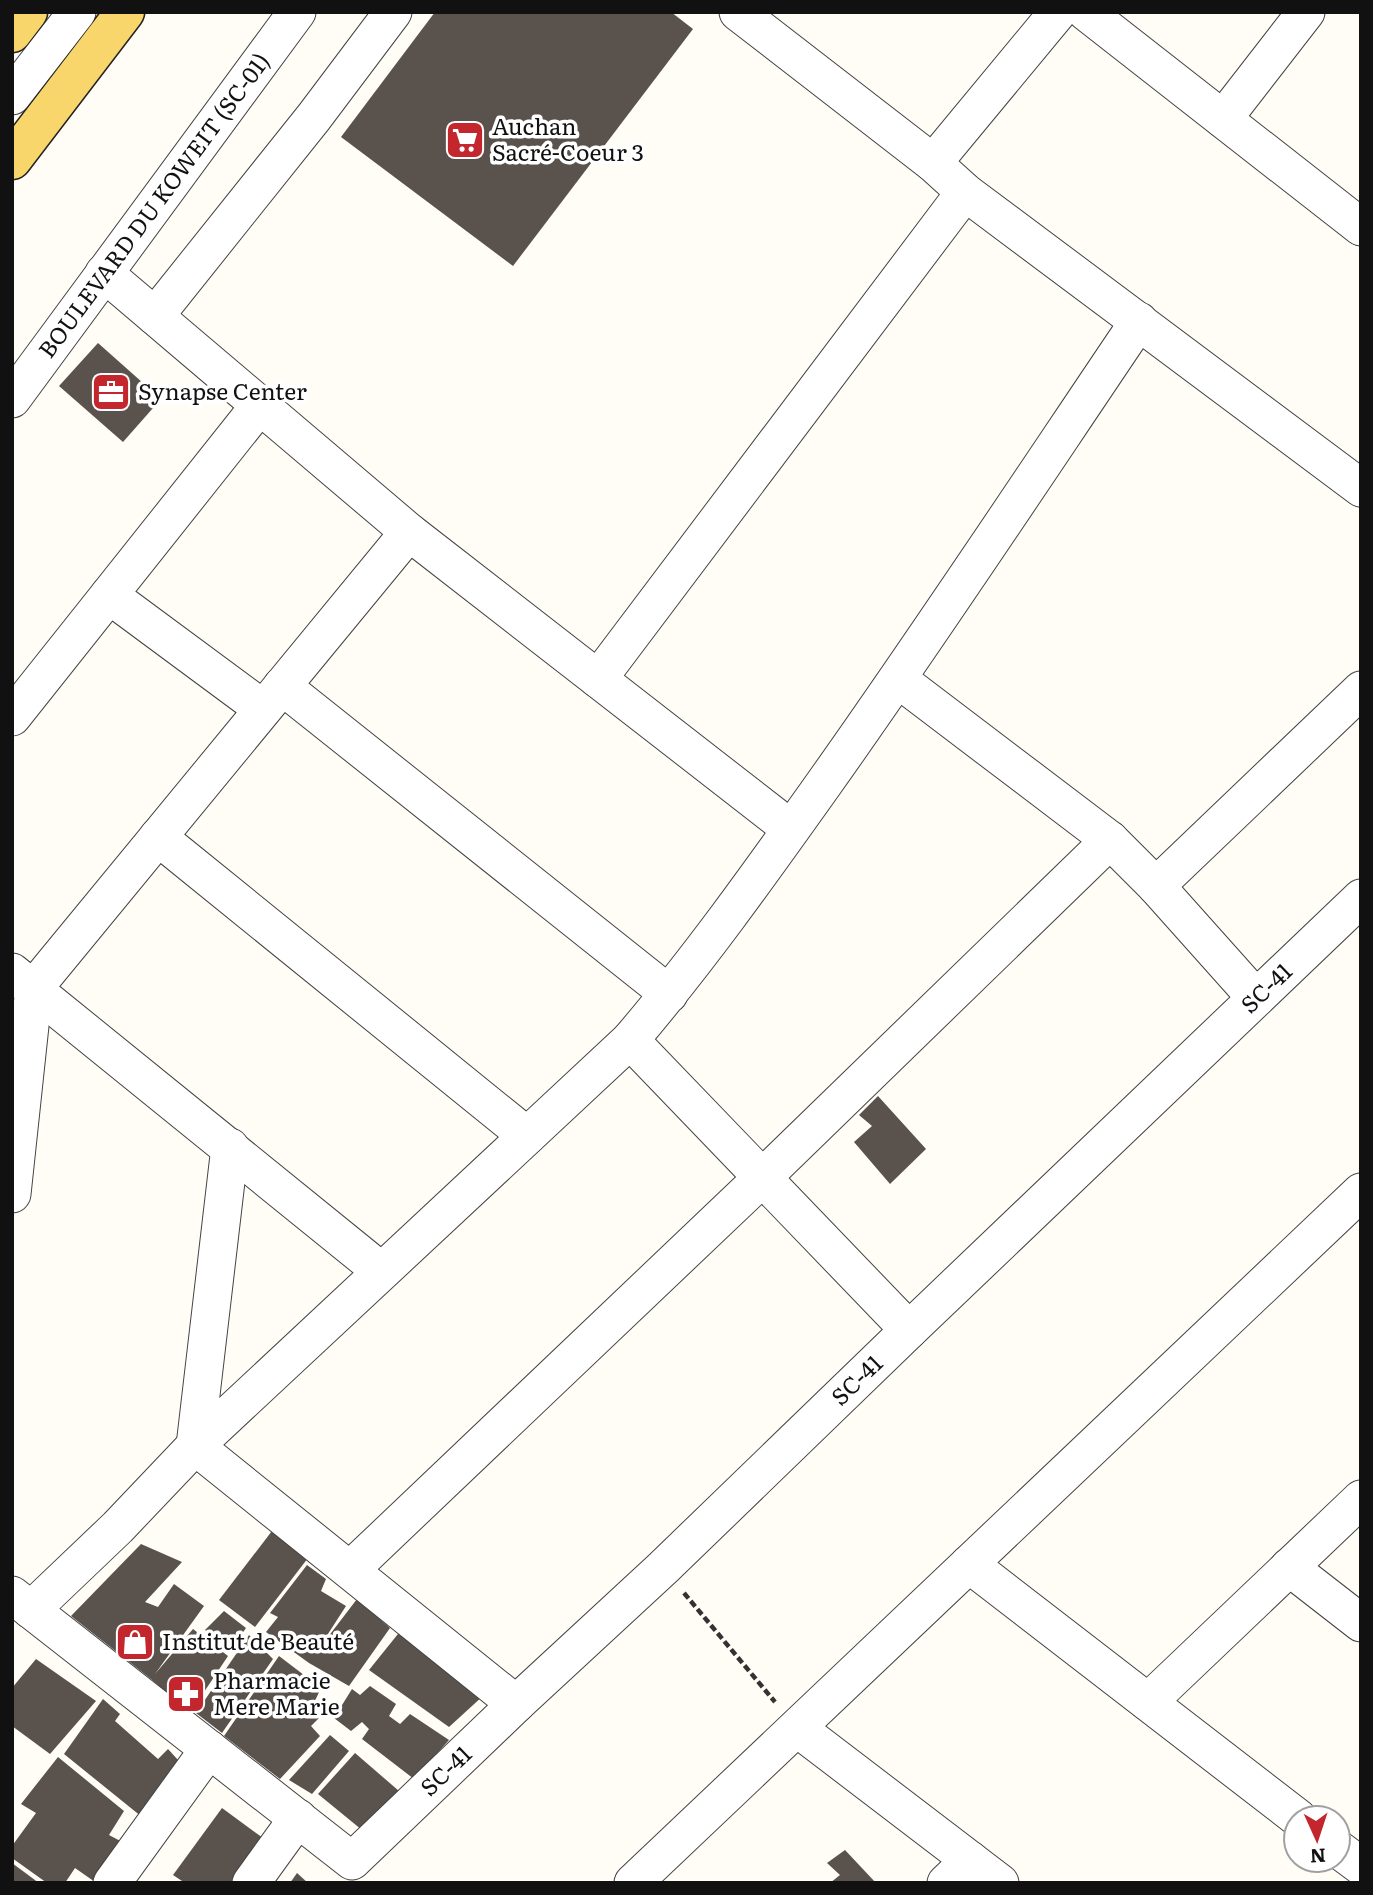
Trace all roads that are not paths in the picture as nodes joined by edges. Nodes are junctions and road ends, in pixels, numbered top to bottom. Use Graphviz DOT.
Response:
graph roads {
  1 [pos="28,12"];
  2 [pos="77,12"];
  3 [pos="125,12"];
  4 [pos="297,12"];
  5 [pos="393,12"];
  6 [pos="738,12"];
  7 [pos="1058,12"];
  8 [pos="1086,12"];
  9 [pos="1306,12"];
  10 [pos="12,33"];
  11 [pos="12,96"];
  12 [pos="1223,119"];
  13 [pos="12,160"];
  14 [pos="933,163"];
  15 [pos="965,192"];
  16 [pos="1361,227"];
  17 [pos="104,273"];
  18 [pos="155,316"];
  19 [pos="1139,321"];
  20 [pos="12,399"];
  21 [pos="260,405"];
  22 [pos="1361,488"];
  23 [pos="409,532"];
  24 [pos="109,595"];
  25 [pos="598,679"];
  26 [pos="898,680"];
  27 [pos="1361,690"];
  28 [pos="273,698"];
  29 [pos="12,717"];
  30 [pos="792,829"];
  31 [pos="158,837"];
  32 [pos="1110,840"];
  33 [pos="1156,886"];
  34 [pos="1361,898"];
  35 [pos="23,980"];
  36 [pos="669,994"];
  37 [pos="1256,998"];
  38 [pos="630,1040"];
  39 [pos="527,1136"];
  40 [pos="230,1147"];
  41 [pos="762,1178"];
  42 [pos="1361,1192"];
  43 [pos="12,1194"];
  44 [pos="381,1271"];
  45 [pos="909,1330"];
  46 [pos="195,1446"];
  47 [pos="1361,1499"];
  48 [pos="969,1564"];
  49 [pos="1289,1567"];
  50 [pos="350,1570"];
  51 [pos="22,1602"];
  52 [pos="1361,1623"];
  53 [pos="1148,1702"];
  54 [pos="516,1704"];
  55 [pos="797,1728"];
  56 [pos="209,1749"];
  57 [pos="1282,1806"];
  58 [pos="298,1818"];
  59 [pos="958,1872"];
  60 [pos="112,1883"];
  61 [pos="251,1883"];
  62 [pos="633,1883"];
  63 [pos="1000,1883"];
  1 -- 10 [label="main road"];
  2 -- 11 [label="street"];
  3 -- 13 [label="main road"];
  4 -- 17 [label="street, BOULEVARD DU KOWEIT (SC-01)"];
  5 -- 18 [label="street"];
  6 -- 14 [label="street"];
  7 -- 14 [label="street"];
  8 -- 12 [label="street"];
  9 -- 12 [label="street"];
  12 -- 16 [label="street"];
  14 -- 15 [label="street"];
  15 -- 19 [label="street"];
  15 -- 25 [label="street"];
  17 -- 18 [label="street"];
  17 -- 20 [label="street, BOULEVARD DU KOWEIT (SC-01)"];
  18 -- 21 [label="street"];
  19 -- 22 [label="street"];
  19 -- 26 [label="street"];
  21 -- 23 [label="street"];
  21 -- 24 [label="street"];
  23 -- 25 [label="street"];
  23 -- 28 [label="street"];
  24 -- 28 [label="street"];
  24 -- 29 [label="street"];
  25 -- 30 [label="street"];
  26 -- 30 [label="street"];
  26 -- 32 [label="street"];
  27 -- 33 [label="street"];
  28 -- 31 [label="street"];
  28 -- 36 [label="street"];
  30 -- 36 [label="street"];
  31 -- 35 [label="street"];
  31 -- 39 [label="street"];
  32 -- 33 [label="street"];
  32 -- 41 [label="street"];
  33 -- 37 [label="street"];
  34 -- 37 [label="street, SC-41"];
  35 -- 40 [label="street"];
  35 -- 43 [label="street"];
  36 -- 38 [label="street"];
  37 -- 45 [label="street, SC-41"];
  38 -- 39 [label="street"];
  38 -- 41 [label="street"];
  39 -- 44 [label="street"];
  40 -- 44 [label="street"];
  40 -- 46 [label="street"];
  41 -- 45 [label="street"];
  41 -- 50 [label="street"];
  42 -- 48 [label="street"];
  44 -- 46 [label="street"];
  45 -- 54 [label="street, SC-41"];
  46 -- 50 [label="street"];
  46 -- 51 [label="street"];
  47 -- 49 [label="street"];
  48 -- 53 [label="street"];
  48 -- 55 [label="street"];
  49 -- 52 [label="street"];
  49 -- 53 [label="street"];
  50 -- 54 [label="street"];
  51 -- 56 [label="street"];
  53 -- 57 [label="street"];
  54 -- 58 [label="street, SC-41"];
  55 -- 59 [label="street"];
  55 -- 62 [label="street"];
  56 -- 58 [label="street"];
  56 -- 60 [label="street"];
  58 -- 61 [label="street"];
  59 -- 63 [label="street"];
}
